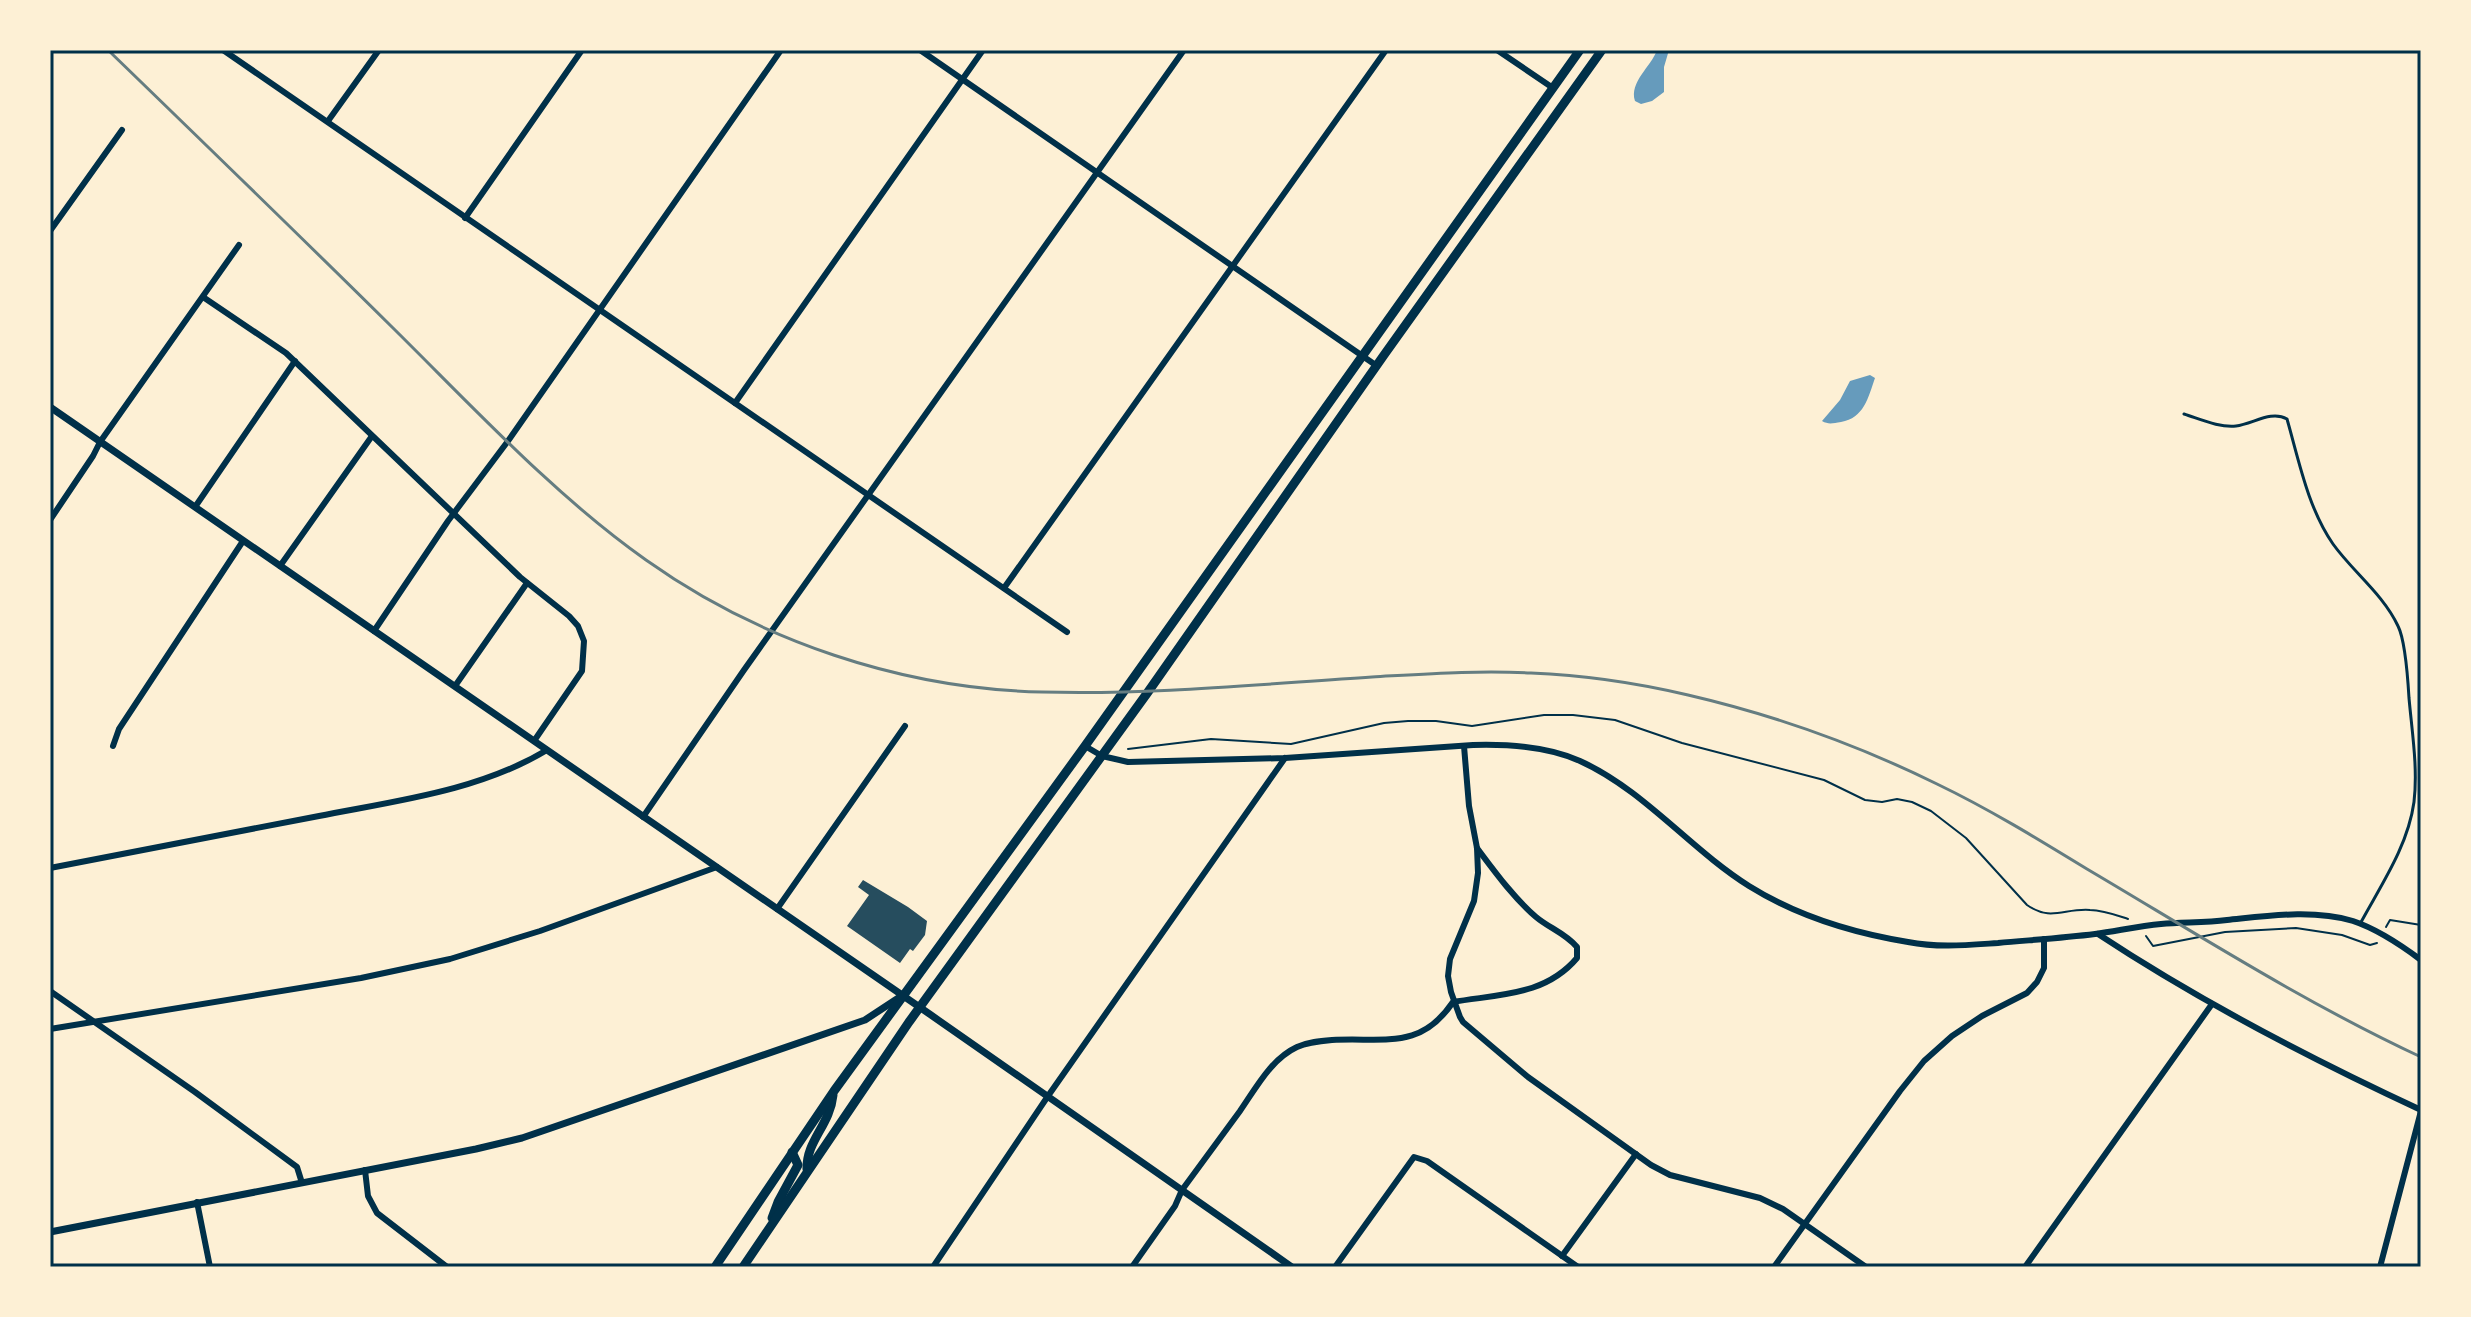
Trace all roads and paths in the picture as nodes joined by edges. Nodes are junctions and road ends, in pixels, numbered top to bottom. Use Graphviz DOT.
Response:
graph roads {
  1 [pos="223,50"];
  2 [pos="379,50"];
  3 [pos="582,50"];
  4 [pos="781,50"];
  5 [pos="920,50"];
  6 [pos="983,50"];
  7 [pos="1184,50"];
  8 [pos="1386,50"];
  9 [pos="1497,50"];
  10 [pos="1580,50"];
  11 [pos="1602,50"];
  12 [pos="962,79"];
  13 [pos="1553,88"];
  14 [pos="328,121"];
  15 [pos="122,130"];
  16 [pos="1097,172"];
  17 [pos="465,218"];
  18 [pos="50,231"];
  19 [pos="239,245"];
  20 [pos="1233,266"];
  21 [pos="203,297"];
  22 [pos="598,309"];
  23 [pos="1363,356"];
  24 [pos="295,361"];
  25 [pos="1377,366"];
  26 [pos="735,403"];
  27 [pos="50,407"];
  28 [pos="2184,414"];
  29 [pos="372,436"];
  30 [pos="100,442"];
  31 [pos="869,494"];
  32 [pos="195,507"];
  33 [pos="454,513"];
  34 [pos="50,520"];
  35 [pos="243,541"];
  36 [pos="280,566"];
  37 [pos="527,583"];
  38 [pos="1004,588"];
  39 [pos="374,631"];
  40 [pos="1067,632"];
  41 [pos="455,686"];
  42 [pos="905,726"];
  43 [pos="534,741"];
  44 [pos="113,746"];
  45 [pos="1085,746"];
  46 [pos="1464,746"];
  47 [pos="1128,749"];
  48 [pos="547,750"];
  49 [pos="1102,756"];
  50 [pos="1285,758"];
  51 [pos="643,817"];
  52 [pos="1477,848"];
  53 [pos="717,867"];
  54 [pos="50,868"];
  55 [pos="777,909"];
  56 [pos="2134,919"];
  57 [pos="2360,924"];
  58 [pos="2421,925"];
  59 [pos="2385,930"];
  60 [pos="2096,934"];
  61 [pos="2147,938"];
  62 [pos="2044,939"];
  63 [pos="2378,942"];
  64 [pos="2421,960"];
  65 [pos="50,991"];
  66 [pos="903,995"];
  67 [pos="1453,1002"];
  68 [pos="2212,1004"];
  69 [pos="920,1007"];
  70 [pos="94,1021"];
  71 [pos="50,1029"];
  72 [pos="834,1091"];
  73 [pos="1048,1096"];
  74 [pos="2421,1110"];
  75 [pos="792,1152"];
  76 [pos="1636,1154"];
  77 [pos="365,1170"];
  78 [pos="807,1171"];
  79 [pos="302,1183"];
  80 [pos="1182,1190"];
  81 [pos="197,1202"];
  82 [pos="1804,1224"];
  83 [pos="771,1225"];
  84 [pos="50,1232"];
  85 [pos="1562,1256"];
  86 [pos="210,1267"];
  87 [pos="447,1267"];
  88 [pos="715,1267"];
  89 [pos="743,1267"];
  90 [pos="933,1267"];
  91 [pos="1132,1267"];
  92 [pos="1292,1267"];
  93 [pos="1335,1267"];
  94 [pos="1578,1267"];
  95 [pos="1774,1267"];
  96 [pos="1866,1267"];
  97 [pos="2025,1267"];
  98 [pos="2380,1267"];
  1 -- 14 [label="street"];
  2 -- 14 [label="street"];
  3 -- 17 [label="street"];
  4 -- 22 [label="street"];
  5 -- 12 [label="street"];
  6 -- 12 [label="street"];
  7 -- 16 [label="street"];
  8 -- 20 [label="street"];
  9 -- 13 [label="street"];
  10 -- 13 [label="main road"];
  11 -- 25 [label="main road"];
  12 -- 16 [label="street"];
  12 -- 26 [label="street"];
  13 -- 23 [label="main road"];
  14 -- 17 [label="street"];
  15 -- 18 [label="street"];
  16 -- 20 [label="street"];
  16 -- 31 [label="street"];
  17 -- 22 [label="street"];
  19 -- 21 [label="street"];
  20 -- 23 [label="street"];
  20 -- 38 [label="street"];
  21 -- 24 [label="street"];
  21 -- 30 [label="street"];
  22 -- 26 [label="street"];
  22 -- 33 [label="street"];
  23 -- 25 [label="street"];
  23 -- 45 [label="main road"];
  24 -- 29 [label="street"];
  24 -- 32 [label="street"];
  25 -- 49 [label="main road"];
  26 -- 31 [label="street"];
  27 -- 30 [label="street"];
  28 -- 57 [label="lane"];
  29 -- 33 [label="street"];
  29 -- 36 [label="street"];
  30 -- 32 [label="street"];
  30 -- 34 [label="street"];
  31 -- 38 [label="street"];
  31 -- 51 [label="street"];
  32 -- 35 [label="street"];
  33 -- 37 [label="street"];
  33 -- 39 [label="street"];
  35 -- 36 [label="street"];
  35 -- 44 [label="street"];
  36 -- 39 [label="street"];
  37 -- 41 [label="street"];
  37 -- 43 [label="street"];
  38 -- 40 [label="street"];
  39 -- 41 [label="street"];
  41 -- 43 [label="street"];
  42 -- 55 [label="street"];
  43 -- 48 [label="street"];
  45 -- 49 [label="street"];
  45 -- 66 [label="main road"];
  46 -- 50 [label="street"];
  46 -- 52 [label="street"];
  46 -- 62 [label="street"];
  47 -- 56 [label="path"];
  48 -- 51 [label="street"];
  48 -- 54 [label="street"];
  49 -- 50 [label="street"];
  49 -- 69 [label="main road"];
  50 -- 73 [label="street"];
  51 -- 53 [label="street"];
  52 -- 67 [label="street"];
  52 -- 67 [label="street"];
  53 -- 55 [label="street"];
  53 -- 70 [label="street"];
  55 -- 66 [label="street"];
  57 -- 60 [label="street"];
  57 -- 64 [label="street"];
  58 -- 59 [label="path"];
  60 -- 62 [label="street"];
  60 -- 68 [label="street"];
  61 -- 63 [label="path"];
  62 -- 82 [label="street"];
  65 -- 70 [label="street"];
  66 -- 69 [label="street"];
  66 -- 72 [label="main road"];
  66 -- 77 [label="street"];
  67 -- 76 [label="street"];
  67 -- 80 [label="street"];
  68 -- 74 [label="street"];
  68 -- 97 [label="street"];
  69 -- 73 [label="street"];
  69 -- 78 [label="main road"];
  70 -- 71 [label="street"];
  70 -- 79 [label="street"];
  72 -- 75 [label="main road"];
  72 -- 78 [label="main road"];
  73 -- 80 [label="street"];
  73 -- 90 [label="street"];
  74 -- 98 [label="street"];
  75 -- 83 [label="main road"];
  75 -- 88 [label="main road"];
  76 -- 82 [label="street"];
  76 -- 85 [label="street"];
  77 -- 79 [label="street"];
  77 -- 87 [label="street"];
  78 -- 83 [label="main road"];
  79 -- 81 [label="street"];
  80 -- 91 [label="street"];
  80 -- 92 [label="street"];
  81 -- 84 [label="street"];
  81 -- 86 [label="street"];
  82 -- 95 [label="street"];
  82 -- 96 [label="street"];
  83 -- 89 [label="main road"];
  85 -- 93 [label="street"];
  85 -- 94 [label="street"];
}
